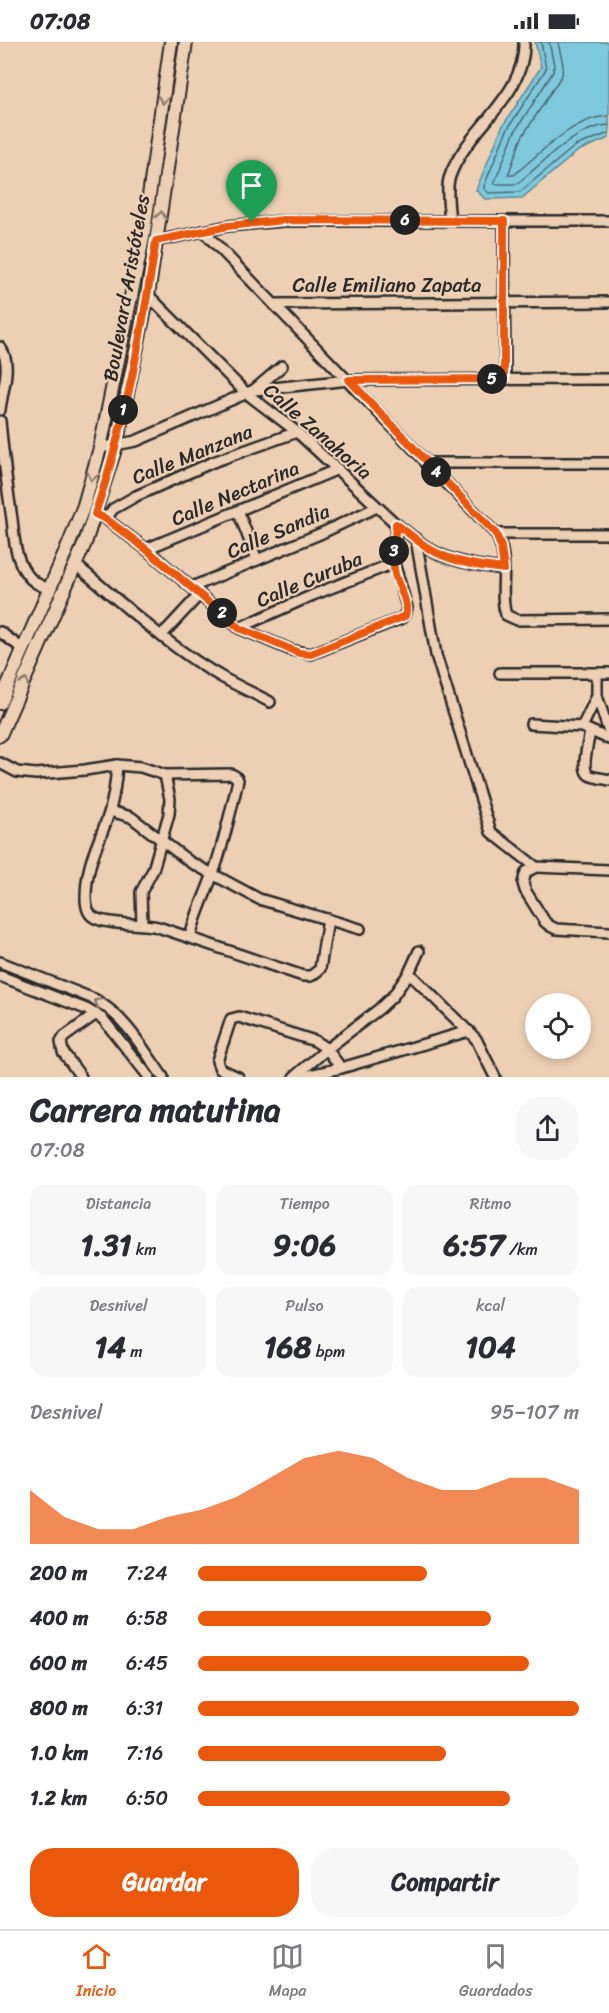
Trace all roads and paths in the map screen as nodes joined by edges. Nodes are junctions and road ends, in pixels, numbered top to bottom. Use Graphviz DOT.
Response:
graph roads {
  1 [pos="171,42"];
  2 [pos="186,42"];
  3 [pos="524,42"];
  4 [pos="450,221"];
  5 [pos="504,221"];
  6 [pos="609,221"];
  7 [pos="203,231"];
  8 [pos="156,241"];
  9 [pos="148,295"];
  10 [pos="504,302"];
  11 [pos="609,302"];
  12 [pos="274,304"];
  13 [pos="0,347"];
  14 [pos="282,366"];
  15 [pos="504,379"];
  16 [pos="609,379"];
  17 [pos="349,380"];
  18 [pos="250,392"];
  19 [pos="0,410"];
  20 [pos="0,421"];
  21 [pos="297,432"];
  22 [pos="116,446"];
  23 [pos="100,448"];
  24 [pos="426,463"];
  25 [pos="609,463"];
  26 [pos="338,469"];
  27 [pos="3,481"];
  28 [pos="4,494"];
  29 [pos="377,507"];
  30 [pos="238,511"];
  31 [pos="101,516"];
  32 [pos="396,524"];
  33 [pos="496,534"];
  34 [pos="609,534"];
  35 [pos="416,538"];
  36 [pos="146,549"];
  37 [pos="257,560"];
  38 [pos="394,563"];
  39 [pos="75,565"];
  40 [pos="504,569"];
  41 [pos="192,587"];
  42 [pos="48,589"];
  43 [pos="200,594"];
  44 [pos="609,619"];
  45 [pos="239,628"];
  46 [pos="0,632"];
  47 [pos="162,635"];
  48 [pos="23,650"];
  49 [pos="500,673"];
  50 [pos="597,673"];
  51 [pos="609,673"];
  52 [pos="3,692"];
  53 [pos="597,696"];
  54 [pos="270,702"];
  55 [pos="0,703"];
  56 [pos="531,724"];
  57 [pos="586,729"];
  58 [pos="609,732"];
  59 [pos="0,735"];
  60 [pos="609,739"];
  61 [pos="0,763"];
  62 [pos="117,765"];
  63 [pos="165,775"];
  64 [pos="609,780"];
  65 [pos="110,811"];
  66 [pos="162,840"];
  67 [pos="536,867"];
  68 [pos="609,870"];
  69 [pos="213,873"];
  70 [pos="328,919"];
  71 [pos="142,924"];
  72 [pos="360,929"];
  73 [pos="609,932"];
  74 [pos="190,938"];
  75 [pos="419,951"];
  76 [pos="0,962"];
  77 [pos="409,973"];
  78 [pos="0,976"];
  79 [pos="96,1014"];
  80 [pos="127,1026"];
  81 [pos="469,1031"];
  82 [pos="116,1033"];
  83 [pos="327,1049"];
  84 [pos="340,1068"];
  85 [pos="81,1077"];
  86 [pos="149,1077"];
  87 [pos="163,1077"];
  88 [pos="238,1077"];
  89 [pos="294,1077"];
  90 [pos="301,1077"];
  91 [pos="495,1077"];
  1 -- 23 [label="street, Boulevard Aristóteles, one-way"];
  8 -- 2 [label="street, Boulevard Aristóteles, one-way"];
  3 -- 4 [label="street"];
  4 -- 5 [label="street"];
  4 -- 7 [label="street"];
  5 -- 6 [label="street"];
  5 -- 10 [label="street"];
  7 -- 8 [label="street"];
  7 -- 12 [label="street"];
  8 -- 9 [label="street, Boulevard Aristóteles"];
  9 -- 18 [label="street, Calle Zanahoria"];
  9 -- 22 [label="street, Boulevard Aristóteles"];
  10 -- 11 [label="street, Calle Emiliano Zapata"];
  10 -- 12 [label="street, Calle Emiliano Zapata"];
  10 -- 15 [label="street"];
  12 -- 17 [label="street"];
  13 -- 19 [label="street"];
  14 -- 18 [label="street"];
  15 -- 16 [label="street"];
  15 -- 17 [label="street"];
  17 -- 18 [label="street"];
  17 -- 24 [label="street"];
  18 -- 21 [label="street, Calle Zanahoria"];
  18 -- 22 [label="street"];
  20 -- 27 [label="street"];
  21 -- 26 [label="street, Calle Zanahoria"];
  21 -- 31 [label="street, Calle Manzana"];
  22 -- 23 [label="street"];
  22 -- 31 [label="street, Boulevard Aristóteles"];
  23 -- 42 [label="street, Boulevard Aristóteles, one-way"];
  24 -- 25 [label="street"];
  24 -- 33 [label="street"];
  26 -- 29 [label="street, Calle Zanahoria"];
  26 -- 30 [label="street, Calle Nectarina"];
  27 -- 28 [label="street"];
  28 -- 42 [label="street"];
  29 -- 32 [label="street, Calle Zanahoria"];
  29 -- 37 [label="street, Calle Sandia"];
  30 -- 36 [label="street, Calle Nectarina"];
  30 -- 37 [label="street"];
  31 -- 36 [label="street"];
  31 -- 39 [label="street, Boulevard Aristóteles"];
  32 -- 35 [label="street, Calle Zanahoria"];
  32 -- 38 [label="street"];
  33 -- 34 [label="street"];
  33 -- 40 [label="street"];
  35 -- 40 [label="street, Calle Zanahoria"];
  35 -- 67 [label="street"];
  36 -- 41 [label="street"];
  37 -- 41 [label="street, Calle Sandia"];
  38 -- 45 [label="street, Calle Curuba"];
  38 -- 45 [label="street"];
  39 -- 47 [label="street"];
  59 -- 39 [label="street, Boulevard Aristóteles, one-way"];
  40 -- 44 [label="street"];
  41 -- 43 [label="street"];
  42 -- 48 [label="street, Boulevard Aristóteles"];
  43 -- 45 [label="street"];
  43 -- 47 [label="street"];
  46 -- 48 [label="street"];
  47 -- 54 [label="street"];
  48 -- 52 [label="street, Boulevard Aristóteles"];
  49 -- 50 [label="street"];
  50 -- 51 [label="street"];
  50 -- 53 [label="street"];
  52 -- 55 [label="street, Boulevard Aristóteles"];
  53 -- 57 [label="street"];
  53 -- 58 [label="street"];
  56 -- 57 [label="street"];
  57 -- 60 [label="street"];
  57 -- 64 [label="street"];
  61 -- 62 [label="street"];
  62 -- 63 [label="street"];
  62 -- 65 [label="street"];
  63 -- 66 [label="street"];
  63 -- 69 [label="street"];
  65 -- 66 [label="street"];
  65 -- 71 [label="street"];
  66 -- 69 [label="street"];
  66 -- 71 [label="street"];
  67 -- 68 [label="street"];
  67 -- 73 [label="street"];
  69 -- 70 [label="street"];
  69 -- 74 [label="street"];
  70 -- 72 [label="street"];
  70 -- 74 [label="street"];
  71 -- 74 [label="street"];
  75 -- 77 [label="street"];
  80 -- 76 [label="street, one-way"];
  77 -- 81 [label="street"];
  77 -- 83 [label="street"];
  78 -- 79 [label="street"];
  79 -- 82 [label="street"];
  79 -- 85 [label="street"];
  80 -- 82 [label="street"];
  80 -- 87 [label="street"];
  81 -- 84 [label="street"];
  81 -- 91 [label="street"];
  82 -- 86 [label="street"];
  83 -- 84 [label="street"];
  83 -- 88 [label="street"];
  83 -- 89 [label="street"];
  84 -- 90 [label="street"];
}
